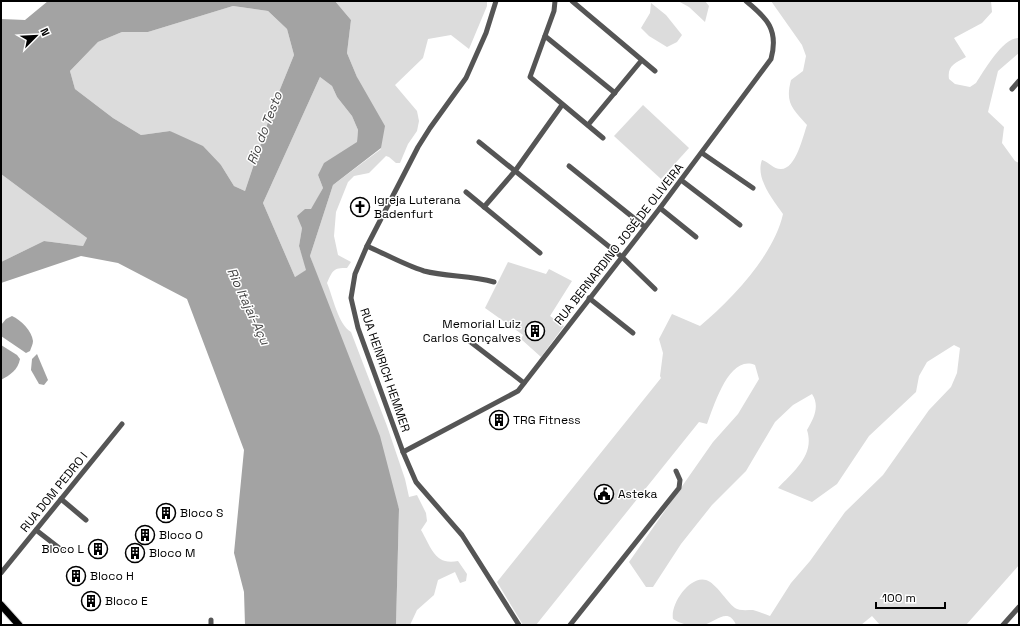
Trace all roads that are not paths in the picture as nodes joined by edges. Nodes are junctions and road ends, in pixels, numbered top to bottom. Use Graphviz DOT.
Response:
graph roads {
  1 [pos="496,1"];
  2 [pos="555,1"];
  3 [pos="572,1"];
  4 [pos="746,1"];
  5 [pos="545,36"];
  6 [pos="641,60"];
  7 [pos="655,71"];
  8 [pos="1019,81"];
  9 [pos="1012,89"];
  10 [pos="614,93"];
  11 [pos="562,105"];
  12 [pos="588,125"];
  13 [pos="603,138"];
  14 [pos="479,142"];
  15 [pos="702,153"];
  16 [pos="569,166"];
  17 [pos="515,170"];
  18 [pos="681,180"];
  19 [pos="754,188"];
  20 [pos="466,192"];
  21 [pos="484,207"];
  22 [pos="660,208"];
  23 [pos="740,225"];
  24 [pos="645,227"];
  25 [pos="696,237"];
  26 [pos="367,246"];
  27 [pos="540,253"];
  28 [pos="622,257"];
  29 [pos="494,282"];
  30 [pos="655,289"];
  31 [pos="589,298"];
  32 [pos="633,334"];
  33 [pos="468,340"];
  34 [pos="524,383"];
  35 [pos="122,424"];
  36 [pos="403,452"];
  37 [pos="676,471"];
  38 [pos="61,499"];
  39 [pos="86,520"];
  40 [pos="36,530"];
  41 [pos="63,551"];
  42 [pos="1,573"];
  43 [pos="1,605"];
  44 [pos="1019,607"];
  45 [pos="19,625"];
  46 [pos="518,625"];
  47 [pos="570,625"];
  48 [pos="1003,625"];
  1 -- 26 [label="street, RUA HEINRICH HEMMER"];
  2 -- 5 [label="street"];
  3 -- 6 [label="street"];
  4 -- 15 [label="street, RUA BERNARDINO JOSÉ DE OLIVEIRA"];
  5 -- 10 [label="street"];
  5 -- 11 [label="street"];
  6 -- 7 [label="street"];
  6 -- 10 [label="street"];
  8 -- 9 [label="street"];
  10 -- 12 [label="street"];
  11 -- 12 [label="street"];
  11 -- 17 [label="street"];
  12 -- 13 [label="street"];
  14 -- 17 [label="street"];
  15 -- 18 [label="street, RUA BERNARDINO JOSÉ DE OLIVEIRA"];
  15 -- 19 [label="street"];
  16 -- 24 [label="street"];
  17 -- 21 [label="street"];
  17 -- 28 [label="street"];
  18 -- 22 [label="street, RUA BERNARDINO JOSÉ DE OLIVEIRA"];
  18 -- 23 [label="street"];
  20 -- 21 [label="street"];
  21 -- 27 [label="street"];
  22 -- 24 [label="street, RUA BERNARDINO JOSÉ DE OLIVEIRA"];
  22 -- 25 [label="street"];
  24 -- 28 [label="street, RUA BERNARDINO JOSÉ DE OLIVEIRA"];
  26 -- 29 [label="street"];
  26 -- 36 [label="street, RUA HEINRICH HEMMER"];
  28 -- 30 [label="street"];
  28 -- 31 [label="street, RUA BERNARDINO JOSÉ DE OLIVEIRA"];
  31 -- 32 [label="street"];
  31 -- 34 [label="street, RUA BERNARDINO JOSÉ DE OLIVEIRA"];
  33 -- 34 [label="street"];
  34 -- 36 [label="street, RUA BERNARDINO JOSÉ DE OLIVEIRA"];
  35 -- 38 [label="street, RUA DOM PEDRO I"];
  36 -- 46 [label="street, RUA HEINRICH HEMMER"];
  37 -- 47 [label="street"];
  38 -- 39 [label="street"];
  38 -- 40 [label="street, RUA DOM PEDRO I"];
  40 -- 41 [label="street"];
  40 -- 42 [label="street, RUA DOM PEDRO I"];
  43 -- 45 [label="main road"];
  44 -- 48 [label="street"];
}
